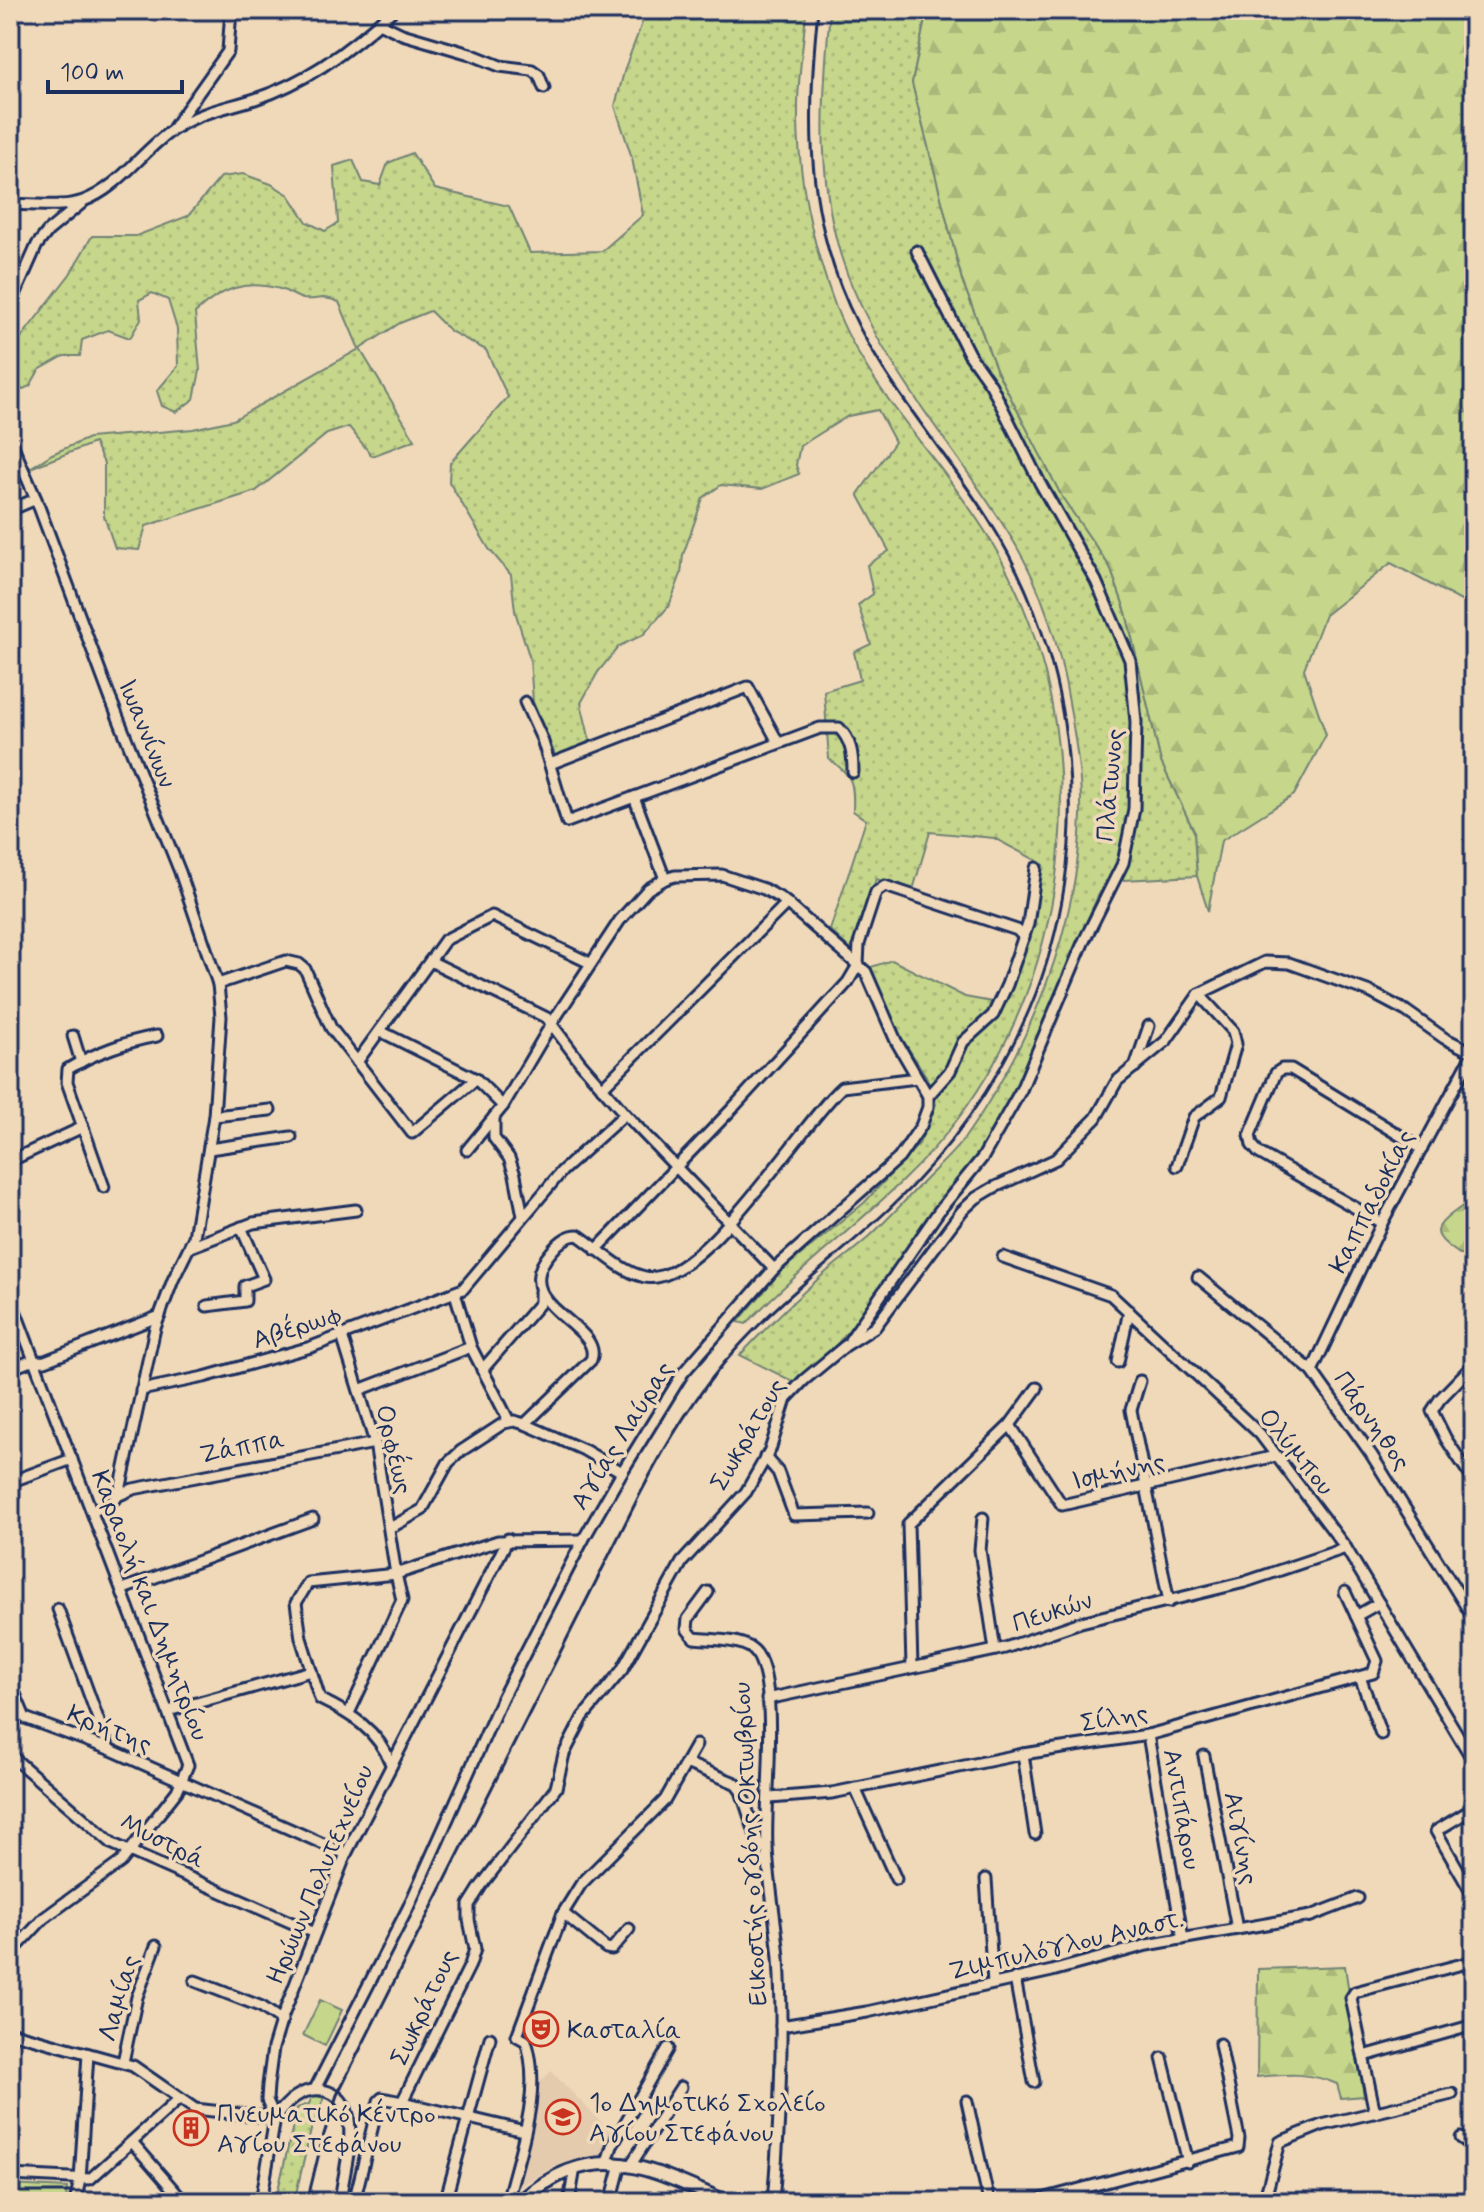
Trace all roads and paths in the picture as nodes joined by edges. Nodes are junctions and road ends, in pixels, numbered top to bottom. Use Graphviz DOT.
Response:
graph roads {
  1 [pos="231,10"];
  2 [pos="393,10"];
  3 [pos="379,23"];
  4 [pos="544,88"];
  5 [pos="172,130"];
  6 [pos="84,201"];
  7 [pos="10,205"];
  8 [pos="917,251"];
  9 [pos="10,306"];
  10 [pos="10,439"];
  11 [pos="36,499"];
  12 [pos="10,510"];
  13 [pos="525,702"];
  14 [pos="778,742"];
  15 [pos="550,764"];
  16 [pos="853,772"];
  17 [pos="634,797"];
  18 [pos="1036,868"];
  19 [pos="665,879"];
  20 [pos="787,903"];
  21 [pos="1024,937"];
  22 [pos="430,961"];
  23 [pos="590,963"];
  24 [pos="858,965"];
  25 [pos="218,984"];
  26 [pos="1199,994"];
  27 [pos="552,1023"];
  28 [pos="1149,1026"];
  29 [pos="380,1031"];
  30 [pos="73,1036"];
  31 [pos="157,1036"];
  32 [pos="1473,1053"];
  33 [pos="81,1062"];
  34 [pos="357,1062"];
  35 [pos="1135,1067"];
  36 [pos="917,1078"];
  37 [pos="476,1079"];
  38 [pos="602,1088"];
  39 [pos="928,1096"];
  40 [pos="503,1106"];
  41 [pos="270,1110"];
  42 [pos="625,1114"];
  43 [pos="214,1116"];
  44 [pos="494,1117"];
  45 [pos="83,1127"];
  46 [pos="291,1137"];
  47 [pos="209,1149"];
  48 [pos="1422,1149"];
  49 [pos="467,1150"];
  50 [pos="10,1161"];
  51 [pos="677,1166"];
  52 [pos="1177,1166"];
  53 [pos="104,1187"];
  54 [pos="356,1210"];
  55 [pos="523,1216"];
  56 [pos="730,1222"];
  57 [pos="1382,1223"];
  58 [pos="241,1227"];
  59 [pos="190,1247"];
  60 [pos="596,1250"];
  61 [pos="1003,1257"];
  62 [pos="774,1269"];
  63 [pos="1198,1277"];
  64 [pos="541,1288"];
  65 [pos="459,1291"];
  66 [pos="10,1297"];
  67 [pos="207,1306"];
  68 [pos="1129,1311"];
  69 [pos="160,1316"];
  70 [pos="342,1336"];
  71 [pos="845,1346"];
  72 [pos="471,1347"];
  73 [pos="34,1362"];
  74 [pos="1118,1362"];
  75 [pos="1474,1364"];
  76 [pos="10,1369"];
  77 [pos="482,1370"];
  78 [pos="1312,1371"];
  79 [pos="1140,1381"];
  80 [pos="1037,1388"];
  81 [pos="141,1390"];
  82 [pos="359,1390"];
  83 [pos="509,1421"];
  84 [pos="525,1424"];
  85 [pos="1010,1425"];
  86 [pos="375,1443"];
  87 [pos="1276,1456"];
  88 [pos="765,1457"];
  89 [pos="72,1459"];
  90 [pos="622,1472"];
  91 [pos="1474,1481"];
  92 [pos="10,1482"];
  93 [pos="1147,1486"];
  94 [pos="119,1495"];
  95 [pos="93,1511"];
  96 [pos="868,1513"];
  97 [pos="983,1518"];
  98 [pos="313,1519"];
  99 [pos="390,1528"];
  100 [pos="508,1539"];
  101 [pos="583,1540"];
  102 [pos="1346,1548"];
  103 [pos="396,1574"];
  104 [pos="123,1589"];
  105 [pos="708,1592"];
  106 [pos="1345,1592"];
  107 [pos="1169,1602"];
  108 [pos="1379,1603"];
  109 [pos="58,1609"];
  110 [pos="1356,1616"];
  111 [pos="1474,1619"];
  112 [pos="995,1650"];
  113 [pos="912,1667"];
  114 [pos="311,1671"];
  115 [pos="1360,1677"];
  116 [pos="10,1682"];
  117 [pos="767,1699"];
  118 [pos="168,1711"];
  119 [pos="349,1713"];
  120 [pos="1381,1734"];
  121 [pos="1148,1735"];
  122 [pos="696,1745"];
  123 [pos="109,1749"];
  124 [pos="1023,1754"];
  125 [pos="10,1755"];
  126 [pos="1204,1756"];
  127 [pos="1474,1762"];
  128 [pos="686,1763"];
  129 [pos="391,1764"];
  130 [pos="183,1783"];
  131 [pos="855,1788"];
  132 [pos="770,1798"];
  133 [pos="1474,1808"];
  134 [pos="1035,1834"];
  135 [pos="767,1846"];
  136 [pos="128,1853"];
  137 [pos="346,1854"];
  138 [pos="896,1879"];
  139 [pos="986,1879"];
  140 [pos="1474,1897"];
  141 [pos="1358,1898"];
  142 [pos="563,1913"];
  143 [pos="629,1929"];
  144 [pos="1237,1929"];
  145 [pos="315,1933"];
  146 [pos="1183,1939"];
  147 [pos="156,1946"];
  148 [pos="1474,1961"];
  149 [pos="10,1962"];
  150 [pos="1015,1978"];
  151 [pos="195,1981"];
  152 [pos="993,1983"];
  153 [pos="282,2021"];
  154 [pos="1474,2025"];
  155 [pos="781,2026"];
  156 [pos="10,2032"];
  157 [pos="490,2038"];
  158 [pos="1220,2044"];
  159 [pos="668,2048"];
  160 [pos="88,2054"];
  161 [pos="1364,2056"];
  162 [pos="1162,2058"];
  163 [pos="123,2062"];
  164 [pos="1034,2082"];
  165 [pos="681,2087"];
  166 [pos="315,2089"];
  167 [pos="1452,2094"];
  168 [pos="179,2099"];
  169 [pos="967,2101"];
  170 [pos="402,2102"];
  171 [pos="1375,2113"];
  172 [pos="467,2117"];
  173 [pos="275,2118"];
  174 [pos="524,2131"];
  175 [pos="1461,2138"];
  176 [pos="133,2143"];
  177 [pos="1474,2147"];
  178 [pos="607,2162"];
  179 [pos="1188,2162"];
  180 [pos="625,2165"];
  181 [pos="575,2168"];
  182 [pos="10,2175"];
  183 [pos="80,2180"];
  184 [pos="722,2201"];
  185 [pos="75,2202"];
  186 [pos="184,2202"];
  187 [pos="261,2202"];
  188 [pos="340,2202"];
  189 [pos="354,2202"];
  190 [pos="445,2202"];
  191 [pos="507,2202"];
  192 [pos="520,2202"];
  193 [pos="569,2202"];
  194 [pos="611,2202"];
  195 [pos="773,2202"];
  196 [pos="989,2202"];
  197 [pos="1031,2202"];
  198 [pos="1264,2202"];
  1 -- 5 [label="street"];
  2 -- 3 [label="street"];
  3 -- 4 [label="street"];
  3 -- 5 [label="street"];
  5 -- 6 [label="street"];
  6 -- 7 [label="street"];
  6 -- 9 [label="street"];
  8 -- 71 [label="street, Πλάτωνος"];
  10 -- 11 [label="street, Ιωαννίνων"];
  11 -- 12 [label="street"];
  11 -- 25 [label="street, Ιωαννίνων"];
  13 -- 15 [label="street"];
  14 -- 15 [label="street"];
  14 -- 16 [label="street"];
  14 -- 17 [label="street"];
  15 -- 17 [label="street"];
  17 -- 19 [label="street"];
  18 -- 21 [label="street, Αγίας Λαύρας"];
  19 -- 20 [label="street"];
  19 -- 23 [label="street"];
  20 -- 24 [label="street"];
  20 -- 38 [label="street"];
  21 -- 24 [label="street"];
  21 -- 39 [label="street, Αγίας Λαύρας"];
  22 -- 23 [label="street"];
  22 -- 27 [label="street"];
  22 -- 29 [label="street"];
  23 -- 27 [label="street"];
  24 -- 36 [label="street"];
  24 -- 51 [label="street"];
  25 -- 34 [label="street"];
  25 -- 43 [label="street, Ιωαννίνων"];
  26 -- 32 [label="street, Σωκράτους"];
  26 -- 35 [label="street, Σωκράτους"];
  26 -- 52 [label="street"];
  27 -- 38 [label="street"];
  27 -- 40 [label="street"];
  28 -- 35 [label="street"];
  29 -- 34 [label="street"];
  29 -- 37 [label="street"];
  30 -- 33 [label="street"];
  31 -- 33 [label="street"];
  32 -- 48 [label="street, Καππαδοκίας"];
  33 -- 45 [label="street"];
  34 -- 37 [label="street"];
  35 -- 71 [label="street, Σωκράτους"];
  36 -- 39 [label="street"];
  36 -- 56 [label="street"];
  37 -- 40 [label="street"];
  38 -- 42 [label="street"];
  39 -- 62 [label="street, Αγίας Λαύρας"];
  40 -- 44 [label="street"];
  41 -- 43 [label="street"];
  42 -- 51 [label="street"];
  42 -- 55 [label="street"];
  43 -- 47 [label="street, Ιωαννίνων"];
  44 -- 49 [label="street"];
  44 -- 55 [label="street"];
  45 -- 50 [label="street"];
  45 -- 53 [label="street"];
  46 -- 47 [label="street"];
  47 -- 59 [label="street, Ιωαννίνων"];
  48 -- 57 [label="street, Καππαδοκίας"];
  48 -- 57 [label="street"];
  51 -- 56 [label="street"];
  51 -- 60 [label="street"];
  54 -- 58 [label="street"];
  55 -- 65 [label="street"];
  56 -- 60 [label="street"];
  56 -- 62 [label="street"];
  57 -- 78 [label="street, Καππαδοκίας"];
  58 -- 59 [label="street"];
  58 -- 67 [label="street"];
  59 -- 69 [label="street, Ιωαννίνων"];
  60 -- 64 [label="street"];
  61 -- 68 [label="street, Ολύμπου"];
  62 -- 90 [label="street, Αγίας Λαύρας"];
  63 -- 78 [label="street, Πάρνηθος"];
  64 -- 77 [label="street"];
  64 -- 84 [label="street"];
  65 -- 70 [label="street, Αβέρωφ"];
  65 -- 72 [label="street"];
  66 -- 73 [label="street, Καραολή και Δημητρίου"];
  68 -- 74 [label="street"];
  68 -- 87 [label="street, Ολύμπου"];
  69 -- 73 [label="street"];
  69 -- 81 [label="street, Ιωαννίνων"];
  70 -- 81 [label="street, Αβέρωφ"];
  70 -- 82 [label="street, Ορφέως"];
  71 -- 88 [label="street, Σωκράτους"];
  72 -- 77 [label="street"];
  72 -- 82 [label="street"];
  73 -- 76 [label="street"];
  73 -- 89 [label="street, Καραολή και Δημητρίου"];
  75 -- 91 [label="street"];
  77 -- 83 [label="street"];
  78 -- 111 [label="street, Πάρνηθος"];
  79 -- 93 [label="street"];
  80 -- 85 [label="street"];
  81 -- 94 [label="street, Ιωαννίνων"];
  82 -- 86 [label="street, Ορφέως"];
  83 -- 84 [label="street"];
  83 -- 99 [label="street"];
  84 -- 90 [label="street"];
  85 -- 93 [label="street, Ισμήνης"];
  85 -- 113 [label="street"];
  86 -- 94 [label="street, Ζάππα"];
  86 -- 99 [label="street, Ορφέως"];
  87 -- 93 [label="street, Ισμήνης"];
  87 -- 102 [label="street, Ολύμπου"];
  88 -- 96 [label="street"];
  88 -- 170 [label="street, Σωκράτους"];
  89 -- 92 [label="street"];
  89 -- 95 [label="street, Καραολή και Δημητρίου"];
  90 -- 101 [label="street, Αγίας Λαύρας"];
  93 -- 107 [label="street"];
  94 -- 95 [label="street, Ζάππα"];
  95 -- 104 [label="street, Καραολή και Δημητρίου"];
  97 -- 112 [label="street"];
  98 -- 104 [label="street"];
  99 -- 103 [label="street, Ορφέως"];
  100 -- 101 [label="street"];
  100 -- 103 [label="street"];
  100 -- 129 [label="street, Ηρώων Πολυτεχνείου"];
  101 -- 166 [label="street, Αγίας Λαύρας"];
  102 -- 107 [label="street, Πευκών"];
  102 -- 108 [label="street, Ολύμπου"];
  103 -- 114 [label="street"];
  103 -- 119 [label="street, Ορφέως"];
  104 -- 118 [label="street, Καραολή και Δημητρίου"];
  105 -- 117 [label="street, Εικοστής ογδόης Οκτωβρίου"];
  106 -- 110 [label="street"];
  107 -- 112 [label="street, Πευκών"];
  108 -- 110 [label="street"];
  108 -- 127 [label="street, Ολύμπου"];
  109 -- 123 [label="street"];
  110 -- 115 [label="street"];
  112 -- 113 [label="street, Πευκών"];
  113 -- 117 [label="street, Πευκών"];
  114 -- 118 [label="street"];
  114 -- 119 [label="street"];
  115 -- 120 [label="street"];
  115 -- 121 [label="street, Σίλης"];
  116 -- 123 [label="street, Κρήτης"];
  117 -- 132 [label="street, Εικοστής ογδόης Οκτωβρίου"];
  118 -- 130 [label="street, Καραολή και Δημητρίου"];
  119 -- 129 [label="street"];
  121 -- 124 [label="street, Σίλης"];
  121 -- 146 [label="street, Αντιπάρου"];
  122 -- 128 [label="street"];
  123 -- 130 [label="street, Κρήτης"];
  124 -- 131 [label="street, Σίλης"];
  124 -- 134 [label="street"];
  125 -- 136 [label="street, Μυστρά"];
  126 -- 144 [label="street, Αιγίνης"];
  128 -- 135 [label="street"];
  128 -- 142 [label="street"];
  129 -- 137 [label="street, Ηρώων Πολυτεχνείου"];
  130 -- 136 [label="street, Καραολή και Δημητρίου"];
  130 -- 137 [label="street, Κρήτης"];
  131 -- 132 [label="street, Σίλης"];
  131 -- 138 [label="street"];
  132 -- 135 [label="street, Εικοστής ογδόης Οκτωβρίου"];
  133 -- 140 [label="street"];
  135 -- 155 [label="street, Εικοστής ογδόης Οκτωβρίου"];
  136 -- 145 [label="street, Μυστρά"];
  136 -- 149 [label="street, Καραολή και Δημητρίου"];
  137 -- 145 [label="street, Ηρώων Πολυτεχνείου"];
  139 -- 152 [label="street"];
  141 -- 144 [label="street, Ζιμπυλόγλου Αναστ."];
  142 -- 143 [label="street"];
  142 -- 174 [label="street"];
  144 -- 146 [label="street, Ζιμπυλόγλου Αναστ."];
  145 -- 153 [label="street, Ηρώων Πολυτεχνείου"];
  146 -- 150 [label="street, Ζιμπυλόγλου Αναστ."];
  147 -- 163 [label="street, Λαμίας"];
  148 -- 161 [label="street"];
  150 -- 152 [label="street, Ζιμπυλόγλου Αναστ."];
  150 -- 164 [label="street"];
  151 -- 153 [label="street"];
  152 -- 155 [label="street, Ζιμπυλόγλου Αναστ."];
  153 -- 173 [label="street, Ηρώων Πολυτεχνείου"];
  154 -- 161 [label="street"];
  155 -- 195 [label="street, Εικοστής ογδόης Οκτωβρίου"];
  156 -- 160 [label="street"];
  157 -- 172 [label="street"];
  158 -- 179 [label="street"];
  159 -- 178 [label="street"];
  160 -- 163 [label="street"];
  160 -- 183 [label="street"];
  161 -- 171 [label="street"];
  162 -- 179 [label="street"];
  163 -- 168 [label="street"];
  165 -- 180 [label="street"];
  166 -- 173 [label="street"];
  166 -- 188 [label="street"];
  167 -- 171 [label="street"];
  168 -- 173 [label="street"];
  168 -- 176 [label="street"];
  169 -- 196 [label="street"];
  170 -- 172 [label="street"];
  170 -- 189 [label="street, Σωκράτους"];
  171 -- 198 [label="street"];
  172 -- 174 [label="street"];
  172 -- 190 [label="street"];
  173 -- 187 [label="street, Ηρώων Πολυτεχνείου"];
  174 -- 191 [label="street"];
  175 -- 177 [label="street"];
  176 -- 183 [label="street"];
  176 -- 186 [label="street"];
  178 -- 180 [label="main road"];
  178 -- 181 [label="main road"];
  179 -- 197 [label="street"];
  180 -- 184 [label="main road"];
  180 -- 194 [label="street"];
  181 -- 192 [label="main road"];
  181 -- 193 [label="street"];
  182 -- 183 [label="street"];
  183 -- 185 [label="street"];
}
